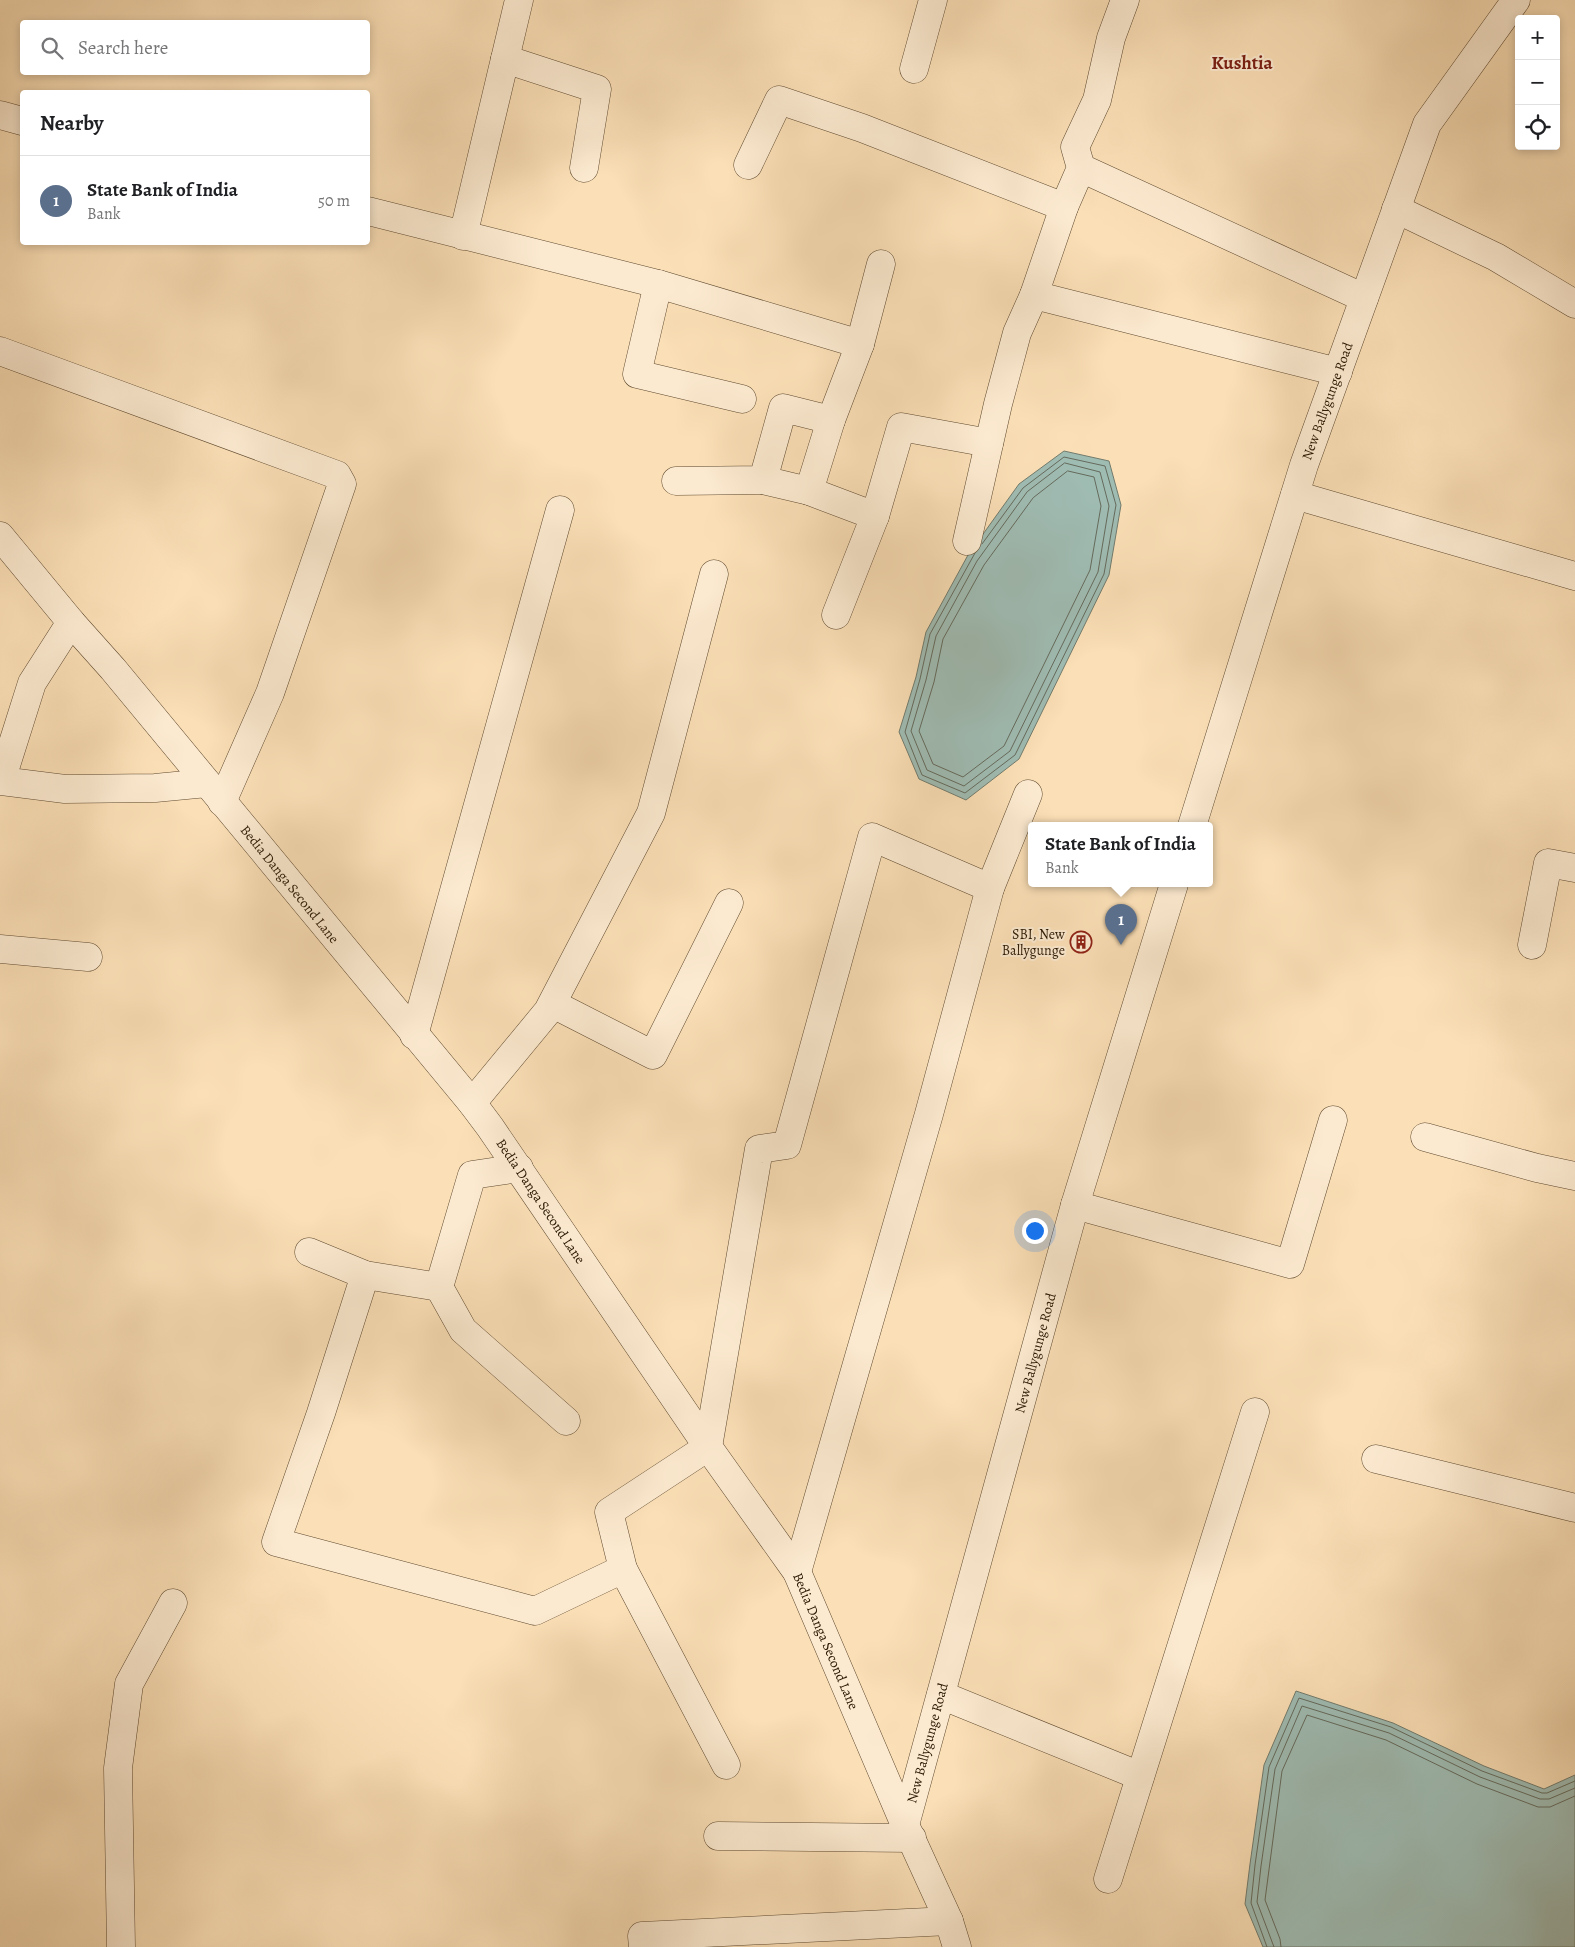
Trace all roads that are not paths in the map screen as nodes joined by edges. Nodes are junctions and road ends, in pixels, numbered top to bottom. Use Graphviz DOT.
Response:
graph roads {
  1 [pos="519,0"];
  2 [pos="933,0"];
  3 [pos="1125,0"];
  4 [pos="1516,0"];
  5 [pos="505,59"];
  6 [pos="914,69"];
  7 [pos="0,115"];
  8 [pos="20,120"];
  9 [pos="748,165"];
  10 [pos="584,168"];
  11 [pos="1081,168"];
  12 [pos="1064,207"];
  13 [pos="1396,209"];
  14 [pos="370,212"];
  15 [pos="463,236"];
  16 [pos="881,264"];
  17 [pos="658,284"];
  18 [pos="1034,295"];
  19 [pos="1364,298"];
  20 [pos="1575,304"];
  21 [pos="860,344"];
  22 [pos="0,351"];
  23 [pos="1338,372"];
  24 [pos="742,399"];
  25 [pos="831,420"];
  26 [pos="989,443"];
  27 [pos="763,480"];
  28 [pos="676,481"];
  29 [pos="809,491"];
  30 [pos="1295,495"];
  31 [pos="560,510"];
  32 [pos="875,516"];
  33 [pos="0,536"];
  34 [pos="967,541"];
  35 [pos="714,574"];
  36 [pos="1575,576"];
  37 [pos="836,615"];
  38 [pos="70,622"];
  39 [pos="215,792"];
  40 [pos="1028,794"];
  41 [pos="1193,822"];
  42 [pos="1575,868"];
  43 [pos="1173,887"];
  44 [pos="990,888"];
  45 [pos="729,903"];
  46 [pos="1532,945"];
  47 [pos="0,949"];
  48 [pos="88,956"];
  49 [pos="553,1004"];
  50 [pos="414,1035"];
  51 [pos="472,1103"];
  52 [pos="1333,1120"];
  53 [pos="1425,1138"];
  54 [pos="519,1168"];
  55 [pos="1575,1176"];
  56 [pos="1075,1205"];
  57 [pos="309,1252"];
  58 [pos="364,1275"];
  59 [pos="439,1287"];
  60 [pos="1255,1412"];
  61 [pos="566,1421"];
  62 [pos="708,1447"];
  63 [pos="1376,1459"];
  64 [pos="1575,1508"];
  65 [pos="623,1569"];
  66 [pos="797,1572"];
  67 [pos="173,1603"];
  68 [pos="940,1695"];
  69 [pos="726,1765"];
  70 [pos="1140,1776"];
  71 [pos="908,1831"];
  72 [pos="718,1836"];
  73 [pos="1108,1879"];
  74 [pos="949,1921"];
  75 [pos="642,1941"];
  76 [pos="121,1947"];
  77 [pos="957,1947"];
  1 -- 5 [label="street"];
  2 -- 6 [label="street"];
  3 -- 11 [label="street"];
  4 -- 13 [label="street, New Ballygunge Road"];
  5 -- 10 [label="street"];
  5 -- 15 [label="street"];
  7 -- 8 [label="street"];
  9 -- 12 [label="street"];
  11 -- 12 [label="street"];
  11 -- 19 [label="street"];
  12 -- 18 [label="street"];
  13 -- 19 [label="street, New Ballygunge Road"];
  13 -- 20 [label="street"];
  14 -- 15 [label="street"];
  15 -- 17 [label="street"];
  16 -- 21 [label="street"];
  17 -- 21 [label="street"];
  17 -- 24 [label="street"];
  18 -- 23 [label="street"];
  18 -- 26 [label="street"];
  19 -- 23 [label="street, New Ballygunge Road"];
  21 -- 25 [label="street"];
  22 -- 39 [label="street"];
  23 -- 30 [label="street, New Ballygunge Road"];
  25 -- 27 [label="street"];
  25 -- 29 [label="street"];
  26 -- 32 [label="street"];
  26 -- 34 [label="street"];
  27 -- 28 [label="street"];
  27 -- 29 [label="street"];
  29 -- 32 [label="street"];
  30 -- 36 [label="street"];
  30 -- 41 [label="street, New Ballygunge Road"];
  31 -- 50 [label="street"];
  32 -- 37 [label="street"];
  33 -- 38 [label="street, Bedia Danga Second Lane"];
  35 -- 49 [label="street"];
  38 -- 39 [label="street, Bedia Danga Second Lane"];
  38 -- 39 [label="street"];
  39 -- 50 [label="street, Bedia Danga Second Lane"];
  40 -- 44 [label="street"];
  42 -- 46 [label="street"];
  43 -- 56 [label="street, New Ballygunge Road"];
  44 -- 62 [label="street"];
  44 -- 66 [label="street"];
  45 -- 49 [label="street"];
  47 -- 48 [label="street"];
  49 -- 51 [label="street"];
  50 -- 51 [label="street, Bedia Danga Second Lane"];
  51 -- 54 [label="street, Bedia Danga Second Lane"];
  52 -- 56 [label="street"];
  53 -- 55 [label="street"];
  54 -- 59 [label="street"];
  54 -- 62 [label="street, Bedia Danga Second Lane"];
  56 -- 68 [label="street, New Ballygunge Road"];
  57 -- 58 [label="street"];
  58 -- 59 [label="street"];
  58 -- 65 [label="street"];
  59 -- 61 [label="street"];
  60 -- 70 [label="street"];
  62 -- 65 [label="street"];
  62 -- 66 [label="street, Bedia Danga Second Lane"];
  63 -- 64 [label="street"];
  65 -- 69 [label="street"];
  66 -- 71 [label="street, Bedia Danga Second Lane"];
  67 -- 76 [label="street"];
  68 -- 70 [label="street"];
  68 -- 71 [label="street, New Ballygunge Road"];
  70 -- 73 [label="street"];
  71 -- 72 [label="street"];
  71 -- 74 [label="street, Bedia Danga Second Lane"];
  74 -- 75 [label="street"];
  74 -- 77 [label="street, Bedia Danga Second Lane"];
}
